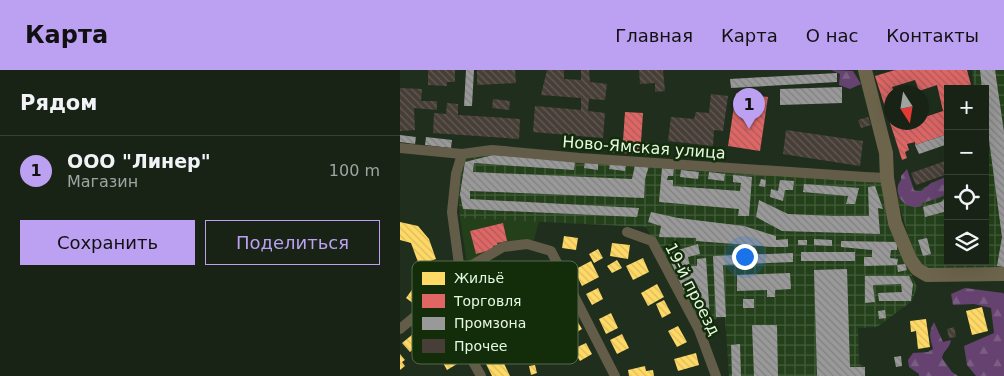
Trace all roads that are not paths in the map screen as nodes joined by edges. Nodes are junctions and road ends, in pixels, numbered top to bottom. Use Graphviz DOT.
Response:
graph roads {
  1 [pos="865,70"];
  2 [pos="400,148"];
  3 [pos="462,154"];
  4 [pos="887,178"];
  5 [pos="627,232"];
  6 [pos="459,261"];
  7 [pos="479,261"];
  8 [pos="556,261"];
  9 [pos="1004,274"];
  10 [pos="578,304"];
  11 [pos="412,319"];
  12 [pos="400,329"];
  13 [pos="474,364"];
  14 [pos="481,376"];
  15 [pos="615,376"];
  16 [pos="714,376"];
  1 -- 4 [label="street"];
  2 -- 3 [label="street, Ново-Ямская улица"];
  3 -- 4 [label="street, Ново-Ямская улица"];
  3 -- 6 [label="street"];
  4 -- 9 [label="street"];
  5 -- 16 [label="street, 19-й проезд"];
  7 -- 8 [label="street"];
  10 -- 15 [label="street"];
  11 -- 12 [label="street"];
  13 -- 14 [label="street"];
}
